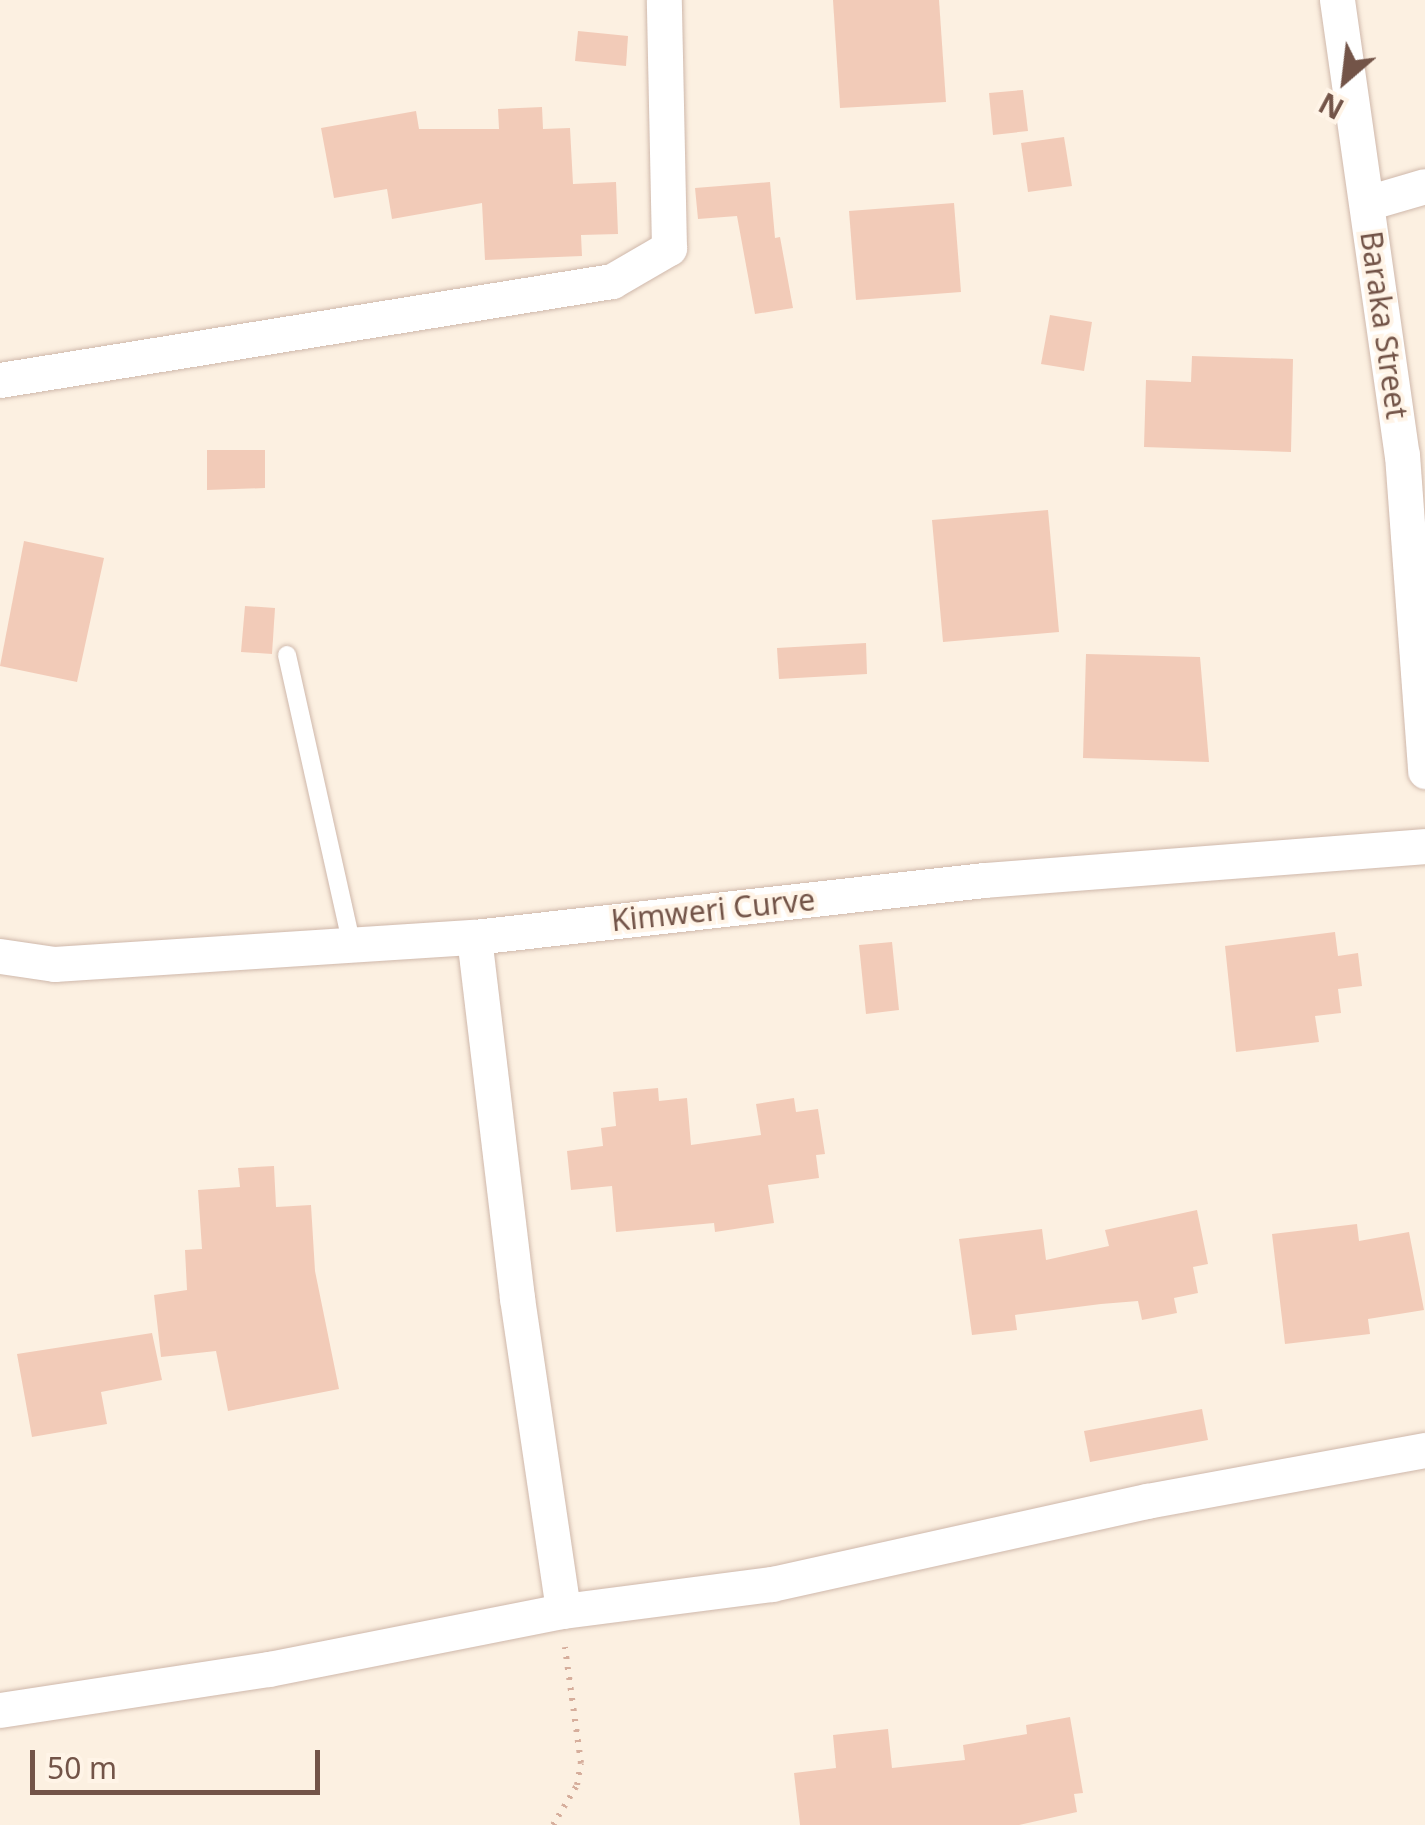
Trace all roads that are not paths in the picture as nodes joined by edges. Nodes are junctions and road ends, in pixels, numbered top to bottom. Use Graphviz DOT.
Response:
graph roads {
  1 [pos="664,0"];
  2 [pos="1336,0"];
  3 [pos="1425,186"];
  4 [pos="1368,203"];
  5 [pos="0,380"];
  6 [pos="288,654"];
  7 [pos="1425,770"];
  8 [pos="1425,846"];
  9 [pos="474,937"];
  10 [pos="352,945"];
  11 [pos="0,956"];
  12 [pos="1425,1450"];
  13 [pos="563,1611"];
  14 [pos="0,1710"];
  1 -- 5 [label="street"];
  2 -- 4 [label="street, Baraka Street"];
  3 -- 4 [label="street"];
  4 -- 7 [label="street, Baraka Street"];
  6 -- 10 [label="lane"];
  8 -- 9 [label="street, Kimweri Curve"];
  9 -- 10 [label="street, Kimweri Curve"];
  9 -- 13 [label="street"];
  10 -- 11 [label="street, Kimweri Curve"];
  12 -- 13 [label="street"];
  13 -- 14 [label="street"];
}
